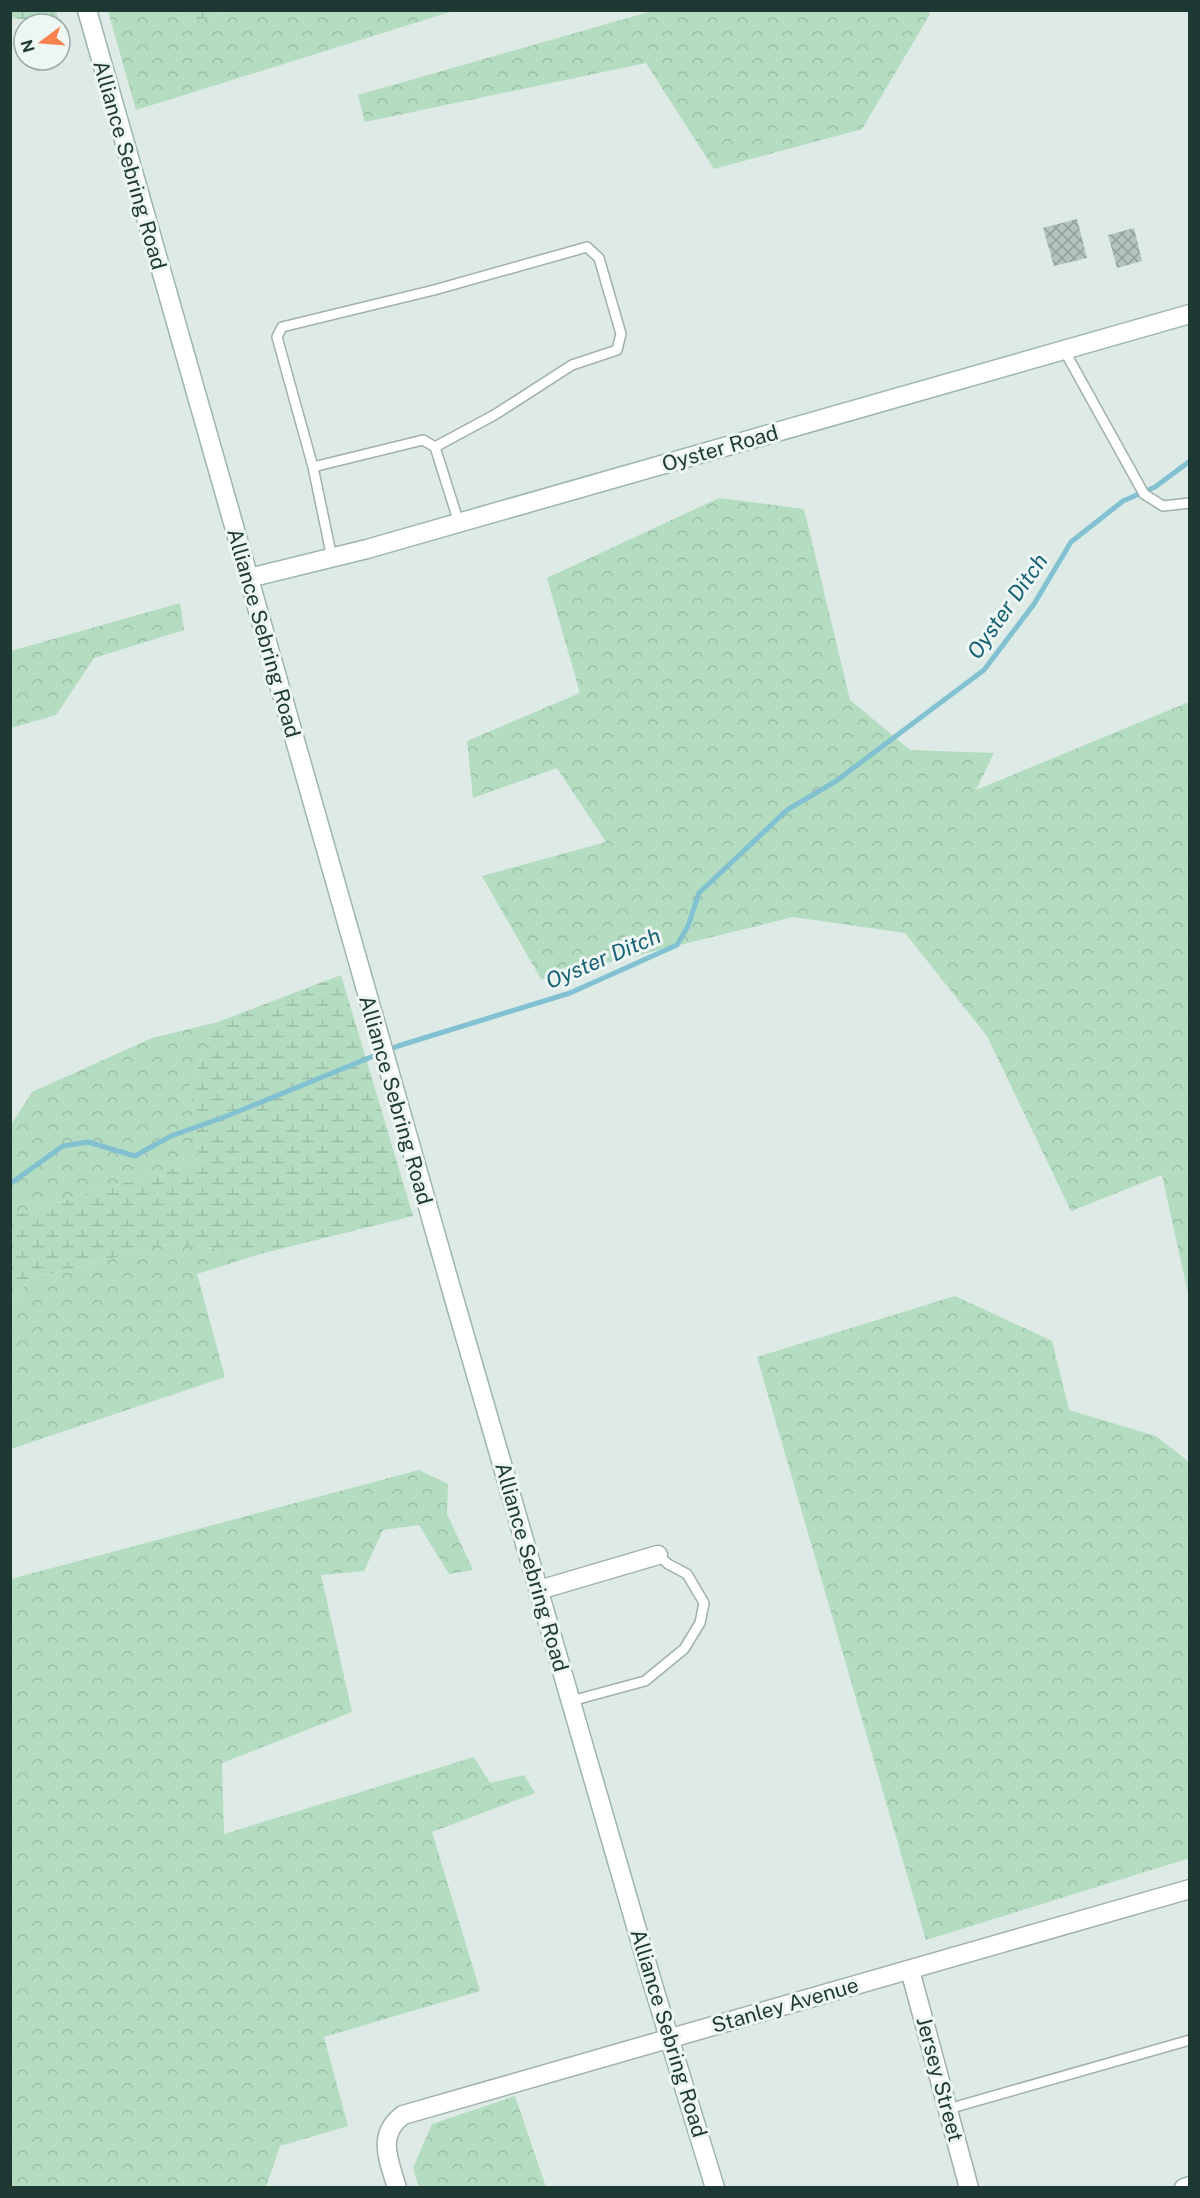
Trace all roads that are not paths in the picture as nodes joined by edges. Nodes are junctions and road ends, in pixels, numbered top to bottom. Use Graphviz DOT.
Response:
graph roads {
  1 [pos="87,10"];
  2 [pos="1190,315"];
  3 [pos="1064,350"];
  4 [pos="435,447"];
  5 [pos="313,467"];
  6 [pos="1190,503"];
  7 [pos="459,523"];
  8 [pos="332,558"];
  9 [pos="249,578"];
  10 [pos="658,1555"];
  11 [pos="539,1590"];
  12 [pos="571,1701"];
  13 [pos="1190,1889"];
  14 [pos="910,1970"];
  15 [pos="670,2039"];
  16 [pos="1190,2040"];
  17 [pos="948,2109"];
  18 [pos="1190,2186"];
  19 [pos="397,2187"];
  20 [pos="715,2187"];
  21 [pos="969,2187"];
  22 [pos="1184,2187"];
  1 -- 9 [label="street, Alliance Sebring Road"];
  2 -- 3 [label="street, Oyster Road"];
  3 -- 6 [label="lane"];
  3 -- 7 [label="street, Oyster Road"];
  4 -- 5 [label="lane"];
  4 -- 5 [label="lane"];
  4 -- 7 [label="lane"];
  5 -- 8 [label="lane"];
  7 -- 8 [label="street, Oyster Road"];
  8 -- 9 [label="street, Oyster Road"];
  9 -- 11 [label="street, Alliance Sebring Road"];
  10 -- 11 [label="street"];
  10 -- 12 [label="lane"];
  11 -- 12 [label="street, Alliance Sebring Road"];
  12 -- 15 [label="street, Alliance Sebring Road"];
  13 -- 14 [label="street, Stanley Avenue"];
  14 -- 15 [label="street, Stanley Avenue"];
  14 -- 17 [label="street, Jersey Street"];
  15 -- 19 [label="street, Stanley Avenue"];
  15 -- 20 [label="street, Alliance Sebring Road"];
  16 -- 17 [label="lane"];
  17 -- 21 [label="street, Jersey Street"];
  18 -- 22 [label="street"];
}
